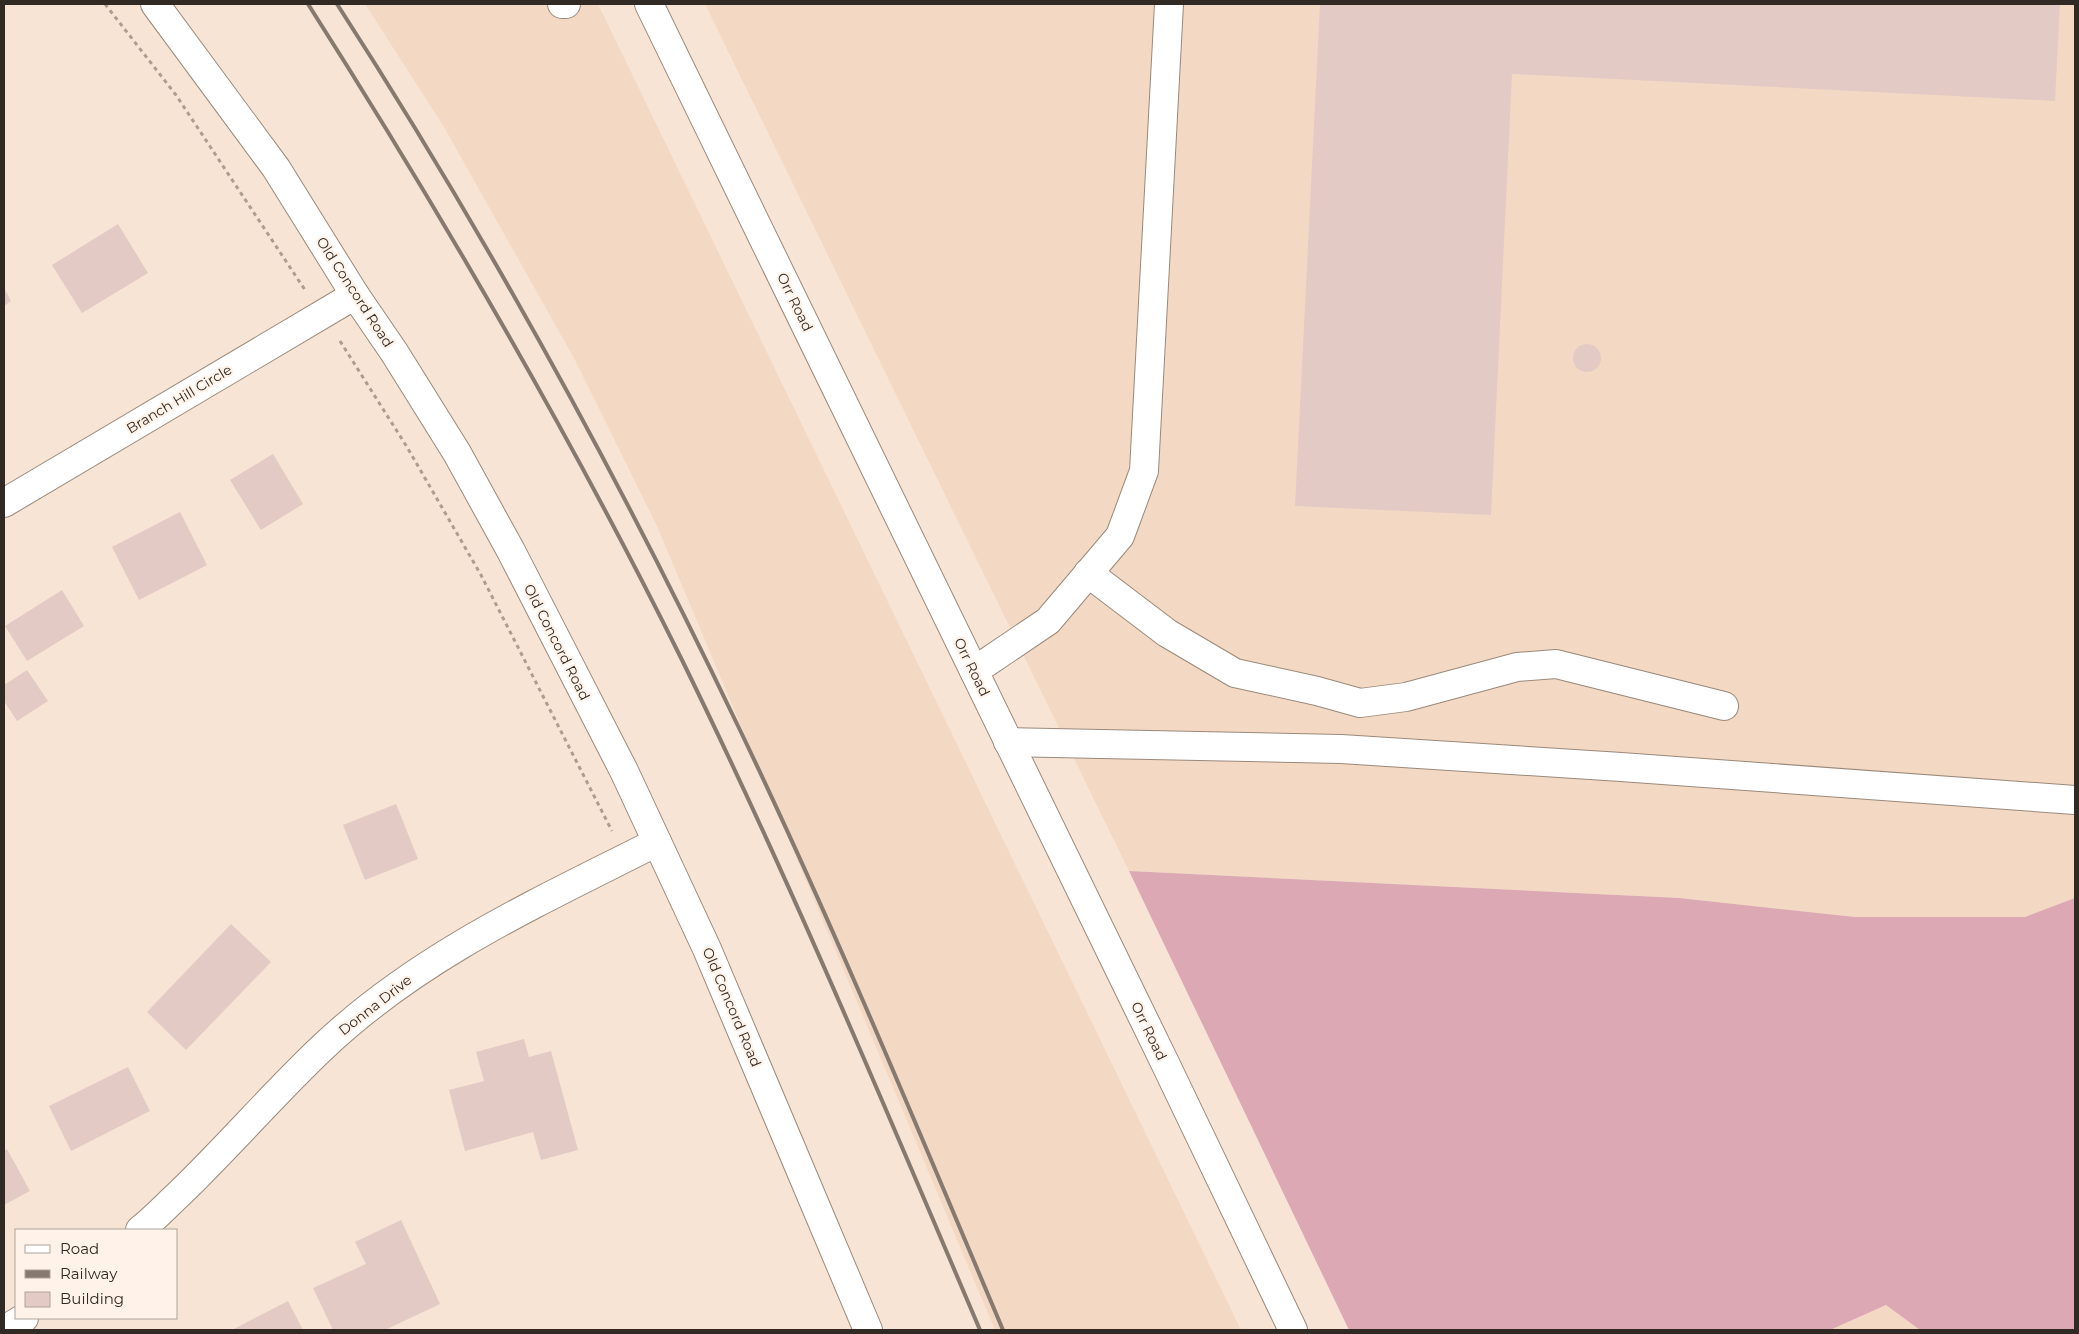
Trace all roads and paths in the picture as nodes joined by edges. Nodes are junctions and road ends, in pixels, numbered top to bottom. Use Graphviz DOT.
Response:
graph roads {
  1 [pos="105,4"];
  2 [pos="155,4"];
  3 [pos="562,4"];
  4 [pos="566,4"];
  5 [pos="649,4"];
  6 [pos="1169,4"];
  7 [pos="354,295"];
  8 [pos="320,315"];
  9 [pos="4,503"];
  10 [pos="1088,573"];
  11 [pos="974,670"];
  12 [pos="1724,706"];
  13 [pos="1008,742"];
  14 [pos="2075,800"];
  15 [pos="657,842"];
  16 [pos="626,858"];
  17 [pos="141,1229"];
  18 [pos="22,1319"];
  19 [pos="4,1330"];
  20 [pos="868,1330"];
  21 [pos="1293,1330"];
  1 -- 8 [label="path"];
  2 -- 7 [label="street, Old Concord Road"];
  3 -- 4 [label="street"];
  5 -- 11 [label="street, Orr Road"];
  6 -- 10 [label="street"];
  7 -- 8 [label="street, Branch Hill Circle"];
  7 -- 15 [label="street, Old Concord Road"];
  8 -- 9 [label="street, Branch Hill Circle"];
  8 -- 16 [label="path"];
  10 -- 11 [label="street"];
  10 -- 12 [label="street"];
  11 -- 13 [label="street, Orr Road"];
  13 -- 14 [label="street"];
  13 -- 21 [label="street, Orr Road"];
  15 -- 16 [label="street, Donna Drive"];
  15 -- 20 [label="street, Old Concord Road"];
  16 -- 17 [label="street, Donna Drive"];
  18 -- 19 [label="street"];
}
